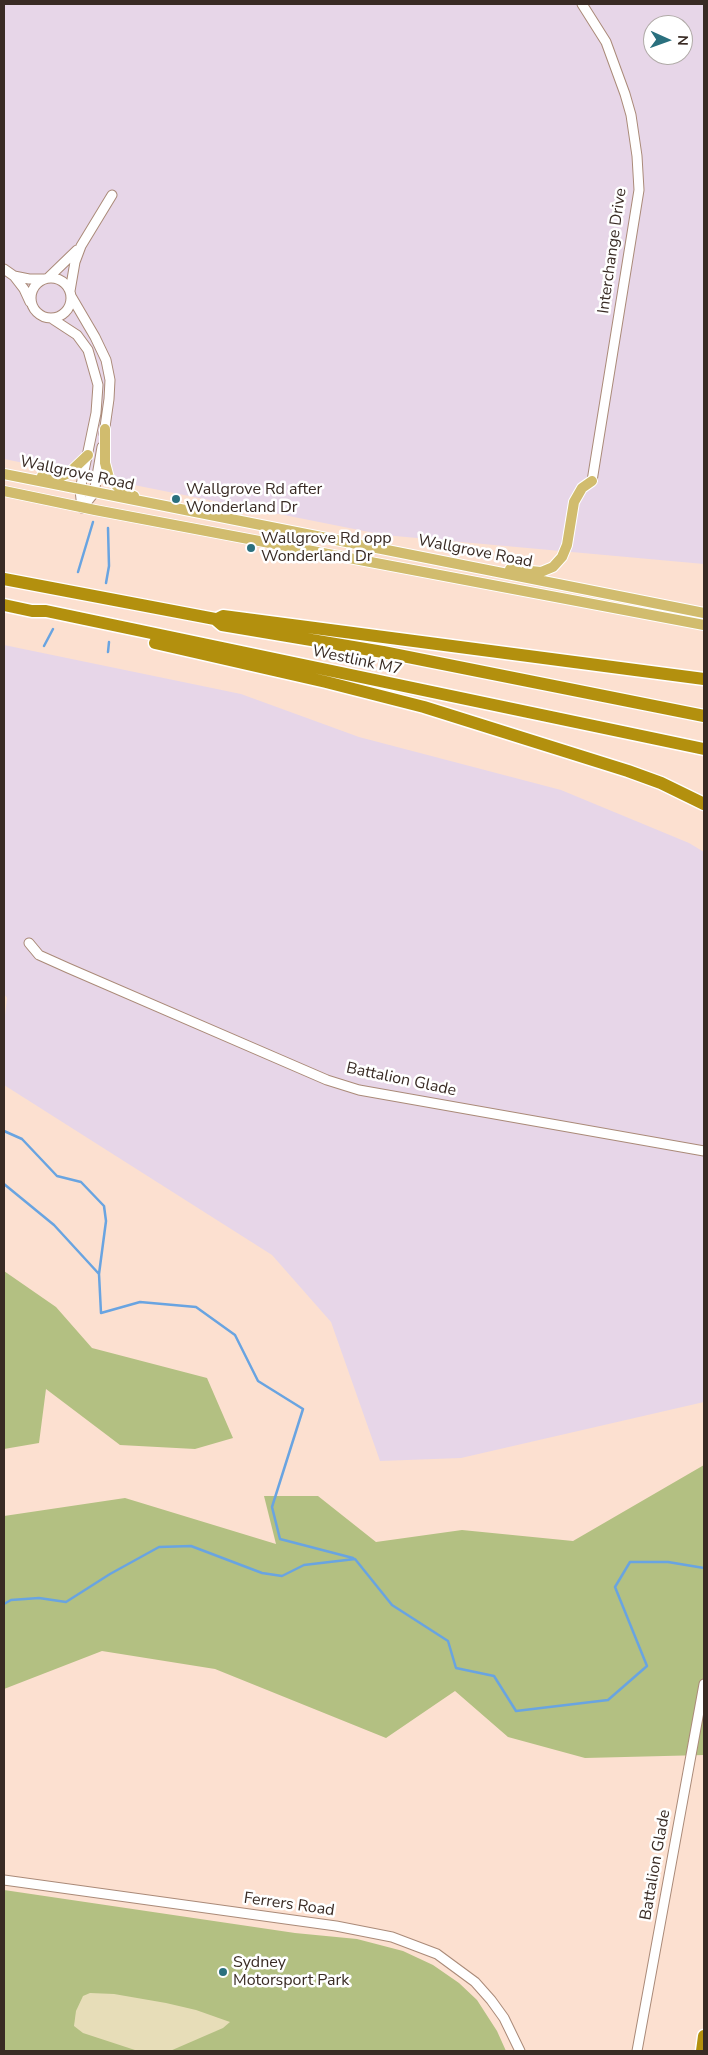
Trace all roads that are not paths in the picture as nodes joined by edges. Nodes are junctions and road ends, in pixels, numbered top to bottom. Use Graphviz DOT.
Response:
graph roads {
  1 [pos="582,4"];
  2 [pos="112,195"];
  3 [pos="81,246"];
  4 [pos="4,269"];
  5 [pos="14,276"];
  6 [pos="47,278"];
  7 [pos="71,294"];
  8 [pos="34,309"];
  9 [pos="51,318"];
  10 [pos="105,429"];
  11 [pos="88,455"];
  12 [pos="4,472"];
  13 [pos="592,481"];
  14 [pos="4,490"];
  15 [pos="80,490"];
  16 [pos="94,493"];
  17 [pos="151,504"];
  18 [pos="82,508"];
  19 [pos="420,556"];
  20 [pos="452,563"];
  21 [pos="416,571"];
  22 [pos="4,579"];
  23 [pos="4,605"];
  24 [pos="32,612"];
  25 [pos="704,613"];
  26 [pos="215,619"];
  27 [pos="704,625"];
  28 [pos="704,678"];
  29 [pos="704,716"];
  30 [pos="704,749"];
  31 [pos="704,804"];
  32 [pos="29,943"];
  33 [pos="704,1151"];
  34 [pos="704,1684"];
  35 [pos="4,1880"];
  36 [pos="704,2036"];
  37 [pos="520,2051"];
  38 [pos="637,2051"];
  39 [pos="702,2051"];
  1 -- 13 [label="street, Interchange Drive"];
  2 -- 3 [label="street"];
  3 -- 6 [label="street"];
  3 -- 7 [label="street"];
  4 -- 5 [label="street"];
  5 -- 6 [label="street"];
  5 -- 8 [label="street"];
  6 -- 7 [label="street"];
  6 -- 8 [label="street"];
  7 -- 9 [label="street"];
  7 -- 10 [label="street"];
  8 -- 9 [label="street"];
  9 -- 11 [label="street"];
  10 -- 16 [label="street"];
  10 -- 17 [label="main road"];
  11 -- 12 [label="main road"];
  11 -- 15 [label="street"];
  12 -- 15 [label="main road, Wallgrove Road"];
  13 -- 20 [label="main road"];
  14 -- 18 [label="main road, Wallgrove Road"];
  15 -- 16 [label="main road, Wallgrove Road"];
  15 -- 18 [label="street"];
  16 -- 17 [label="main road, Wallgrove Road"];
  16 -- 18 [label="street"];
  17 -- 19 [label="main road, Wallgrove Road"];
  18 -- 21 [label="main road, Wallgrove Road"];
  19 -- 20 [label="main road, Wallgrove Road"];
  19 -- 21 [label="main road"];
  20 -- 25 [label="main road, Wallgrove Road"];
  21 -- 27 [label="main road, Wallgrove Road"];
  22 -- 26 [label="highway, Westlink M7"];
  23 -- 24 [label="highway, Westlink M7"];
  24 -- 30 [label="highway, Westlink M7"];
  24 -- 31 [label="highway"];
  26 -- 28 [label="highway"];
  26 -- 29 [label="highway, Westlink M7"];
  32 -- 33 [label="street, Battalion Glade"];
  34 -- 38 [label="street, Battalion Glade"];
  35 -- 37 [label="street, Ferrers Road"];
  36 -- 39 [label="highway"];
}
